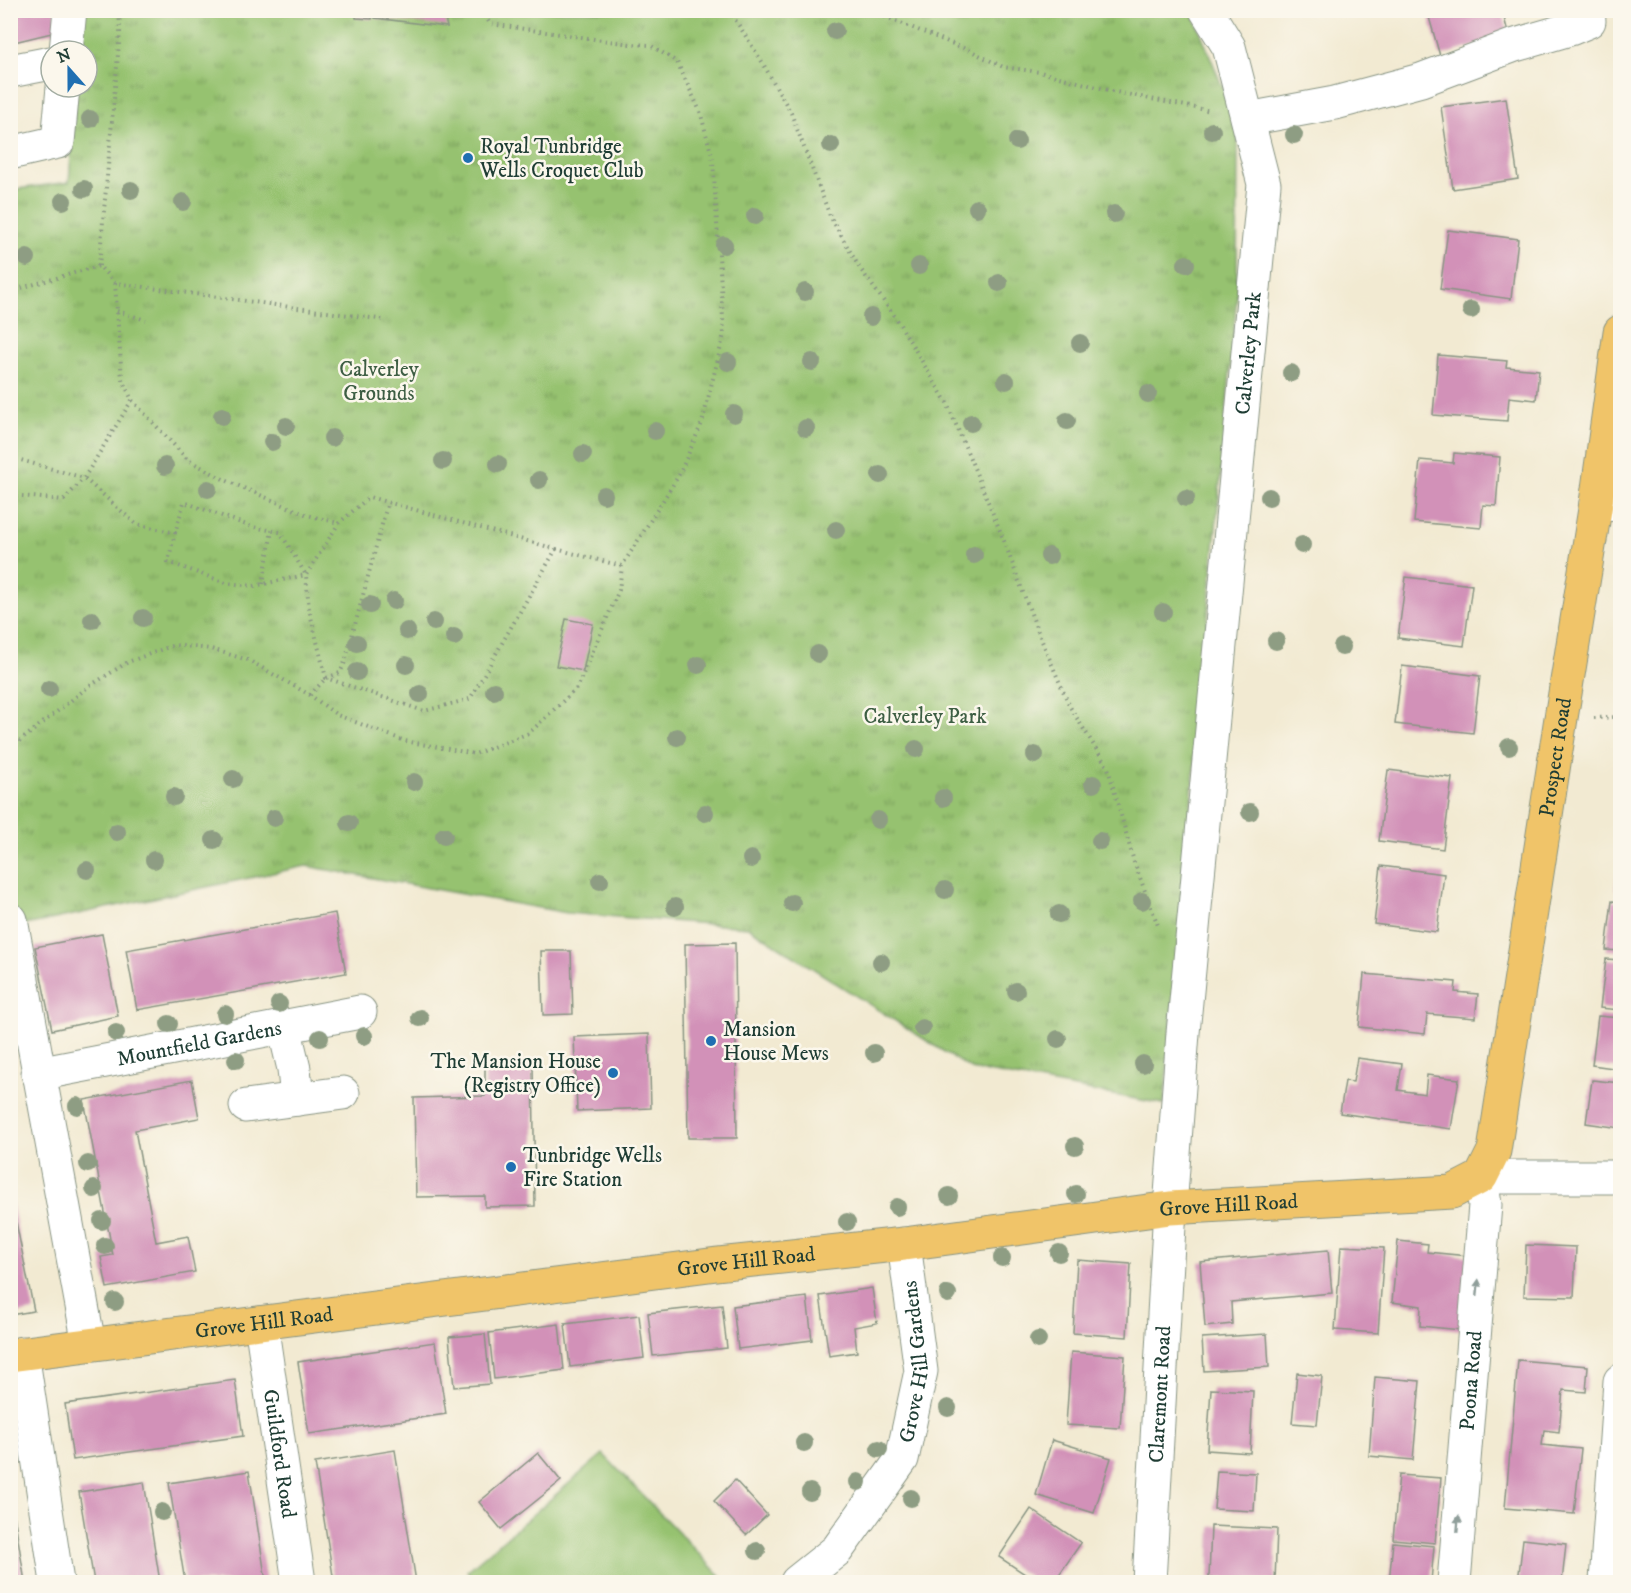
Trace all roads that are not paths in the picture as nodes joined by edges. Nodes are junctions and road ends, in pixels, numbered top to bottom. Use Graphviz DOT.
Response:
graph roads {
  1 [pos="70,10"];
  2 [pos="1206,10"];
  3 [pos="1589,21"];
  4 [pos="67,39"];
  5 [pos="39,65"];
  6 [pos="10,71"];
  7 [pos="62,99"];
  8 [pos="1248,118"];
  9 [pos="10,153"];
  10 [pos="1620,332"];
  11 [pos="1608,504"];
  12 [pos="11,920"];
  13 [pos="360,1012"];
  14 [pos="284,1027"];
  15 [pos="38,1074"];
  16 [pos="343,1093"];
  17 [pos="297,1099"];
  18 [pos="246,1106"];
  19 [pos="1481,1177"];
  20 [pos="1620,1177"];
  21 [pos="1170,1208"];
  22 [pos="904,1244"];
  23 [pos="261,1323"];
  24 [pos="89,1344"];
  25 [pos="16,1354"];
  26 [pos="1620,1381"];
  27 [pos="57,1582"];
  28 [pos="299,1582"];
  29 [pos="797,1582"];
  30 [pos="1149,1582"];
  31 [pos="1454,1582"];
  32 [pos="1606,1582"];
  1 -- 4 [label="street"];
  2 -- 8 [label="street, Calverley Park"];
  3 -- 8 [label="street"];
  5 -- 6 [label="street"];
  7 -- 9 [label="street"];
  8 -- 21 [label="street, Calverley Park"];
  10 -- 11 [label="main road, Prospect Road"];
  11 -- 19 [label="main road, Prospect Road"];
  12 -- 15 [label="street"];
  13 -- 14 [label="street, Mountfield Gardens"];
  14 -- 15 [label="street, Mountfield Gardens"];
  14 -- 17 [label="street"];
  15 -- 24 [label="street"];
  16 -- 17 [label="street"];
  17 -- 18 [label="street"];
  19 -- 20 [label="street"];
  19 -- 21 [label="main road, Grove Hill Road"];
  31 -- 19 [label="street, Poona Road, one-way"];
  21 -- 22 [label="main road, Grove Hill Road"];
  21 -- 30 [label="street, Claremont Road"];
  22 -- 23 [label="main road, Grove Hill Road"];
  22 -- 29 [label="street, Grove Hill Gardens"];
  23 -- 24 [label="main road, Grove Hill Road"];
  23 -- 28 [label="street, Guildford Road"];
  24 -- 25 [label="main road, Grove Hill Road"];
  25 -- 27 [label="street"];
  26 -- 32 [label="street"];
}
